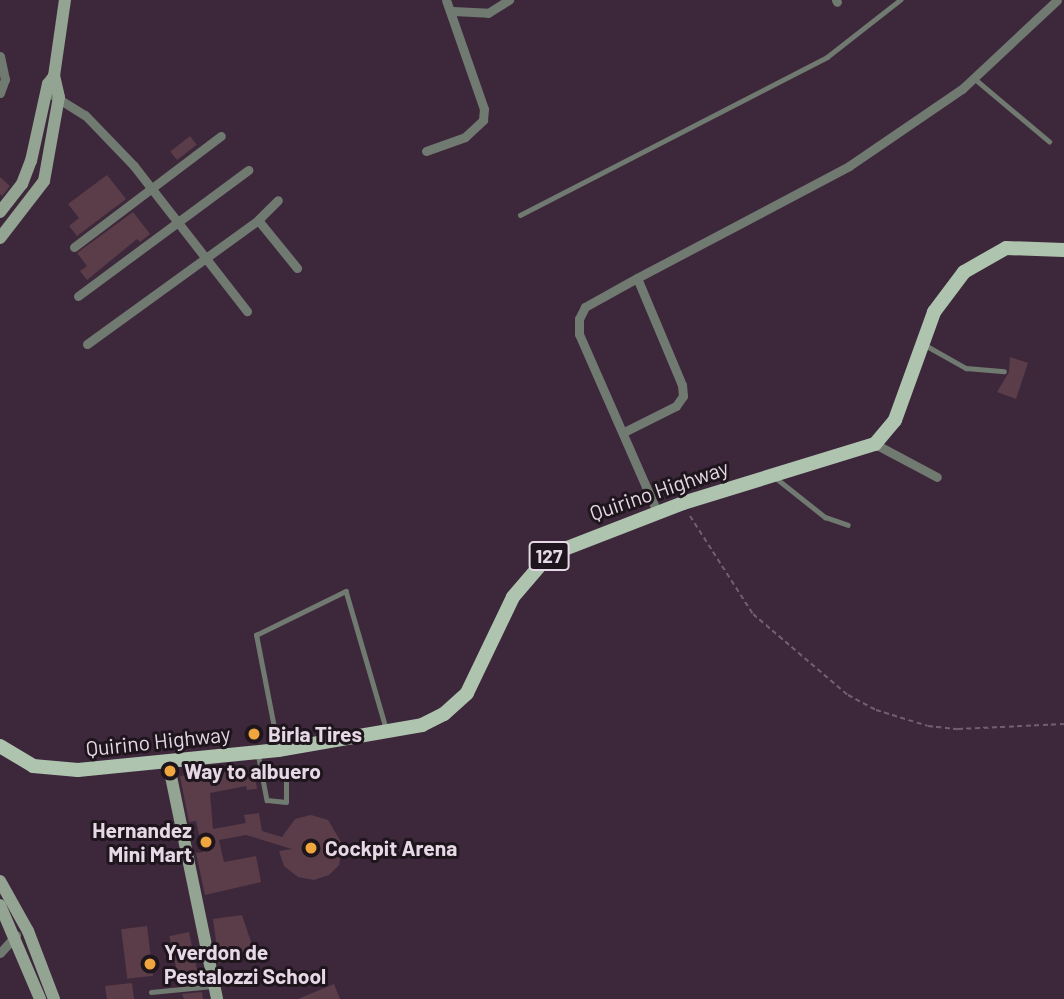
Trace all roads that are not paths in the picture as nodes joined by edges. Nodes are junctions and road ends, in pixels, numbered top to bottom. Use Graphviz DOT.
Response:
graph roads {
  1 [pos="65,0"];
  2 [pos="446,0"];
  3 [pos="509,0"];
  4 [pos="900,0"];
  5 [pos="1057,0"];
  6 [pos="453,11"];
  7 [pos="0,56"];
  8 [pos="975,79"];
  9 [pos="0,93"];
  10 [pos="52,95"];
  11 [pos="221,136"];
  12 [pos="1049,141"];
  13 [pos="426,150"];
  14 [pos="248,170"];
  15 [pos="153,188"];
  16 [pos="278,200"];
  17 [pos="0,212"];
  18 [pos="520,215"];
  19 [pos="258,220"];
  20 [pos="178,224"];
  21 [pos="0,238"];
  22 [pos="74,247"];
  23 [pos="1064,250"];
  24 [pos="206,258"];
  25 [pos="297,268"];
  26 [pos="637,278"];
  27 [pos="78,296"];
  28 [pos="247,311"];
  29 [pos="87,344"];
  30 [pos="924,344"];
  31 [pos="1004,371"];
  32 [pos="624,432"];
  33 [pos="875,444"];
  34 [pos="772,476"];
  35 [pos="937,477"];
  36 [pos="657,512"];
  37 [pos="848,525"];
  38 [pos="387,733"];
  39 [pos="0,746"];
  40 [pos="278,750"];
  41 [pos="258,752"];
  42 [pos="167,762"];
  43 [pos="263,779"];
  44 [pos="0,881"];
  45 [pos="0,905"];
  46 [pos="22,933"];
  47 [pos="0,953"];
  48 [pos="151,992"];
  49 [pos="215,993"];
  50 [pos="40,999"];
  51 [pos="54,999"];
  1 -- 10 [label="street"];
  2 -- 6 [label="street"];
  3 -- 6 [label="street"];
  4 -- 18 [label="lane"];
  5 -- 8 [label="street"];
  6 -- 13 [label="street"];
  7 -- 9 [label="street"];
  8 -- 12 [label="lane"];
  8 -- 26 [label="street"];
  10 -- 15 [label="street"];
  10 -- 17 [label="street"];
  10 -- 21 [label="street"];
  11 -- 15 [label="street"];
  14 -- 20 [label="street"];
  15 -- 20 [label="street"];
  15 -- 22 [label="street"];
  16 -- 19 [label="street"];
  19 -- 24 [label="street"];
  19 -- 25 [label="street"];
  20 -- 24 [label="street"];
  20 -- 27 [label="street"];
  23 -- 30 [label="main road"];
  24 -- 28 [label="street"];
  24 -- 29 [label="street"];
  26 -- 32 [label="street"];
  26 -- 32 [label="street"];
  30 -- 31 [label="lane"];
  30 -- 33 [label="main road"];
  32 -- 36 [label="street"];
  33 -- 34 [label="main road, Quirino Highway / 127"];
  33 -- 35 [label="street"];
  34 -- 36 [label="main road, Quirino Highway / 127"];
  34 -- 37 [label="lane"];
  36 -- 38 [label="main road, Quirino Highway / 127"];
  38 -- 40 [label="main road, Quirino Highway / 127"];
  38 -- 40 [label="lane"];
  39 -- 42 [label="main road, Quirino Highway / 127"];
  40 -- 41 [label="main road, Quirino Highway / 127"];
  41 -- 42 [label="main road, Quirino Highway / 127"];
  41 -- 43 [label="lane"];
  42 -- 49 [label="street"];
  43 -- 43 [label="lane"];
  44 -- 46 [label="street"];
  45 -- 46 [label="street"];
  46 -- 47 [label="street"];
  46 -- 50 [label="street"];
  46 -- 51 [label="street"];
  48 -- 49 [label="lane"];
}
